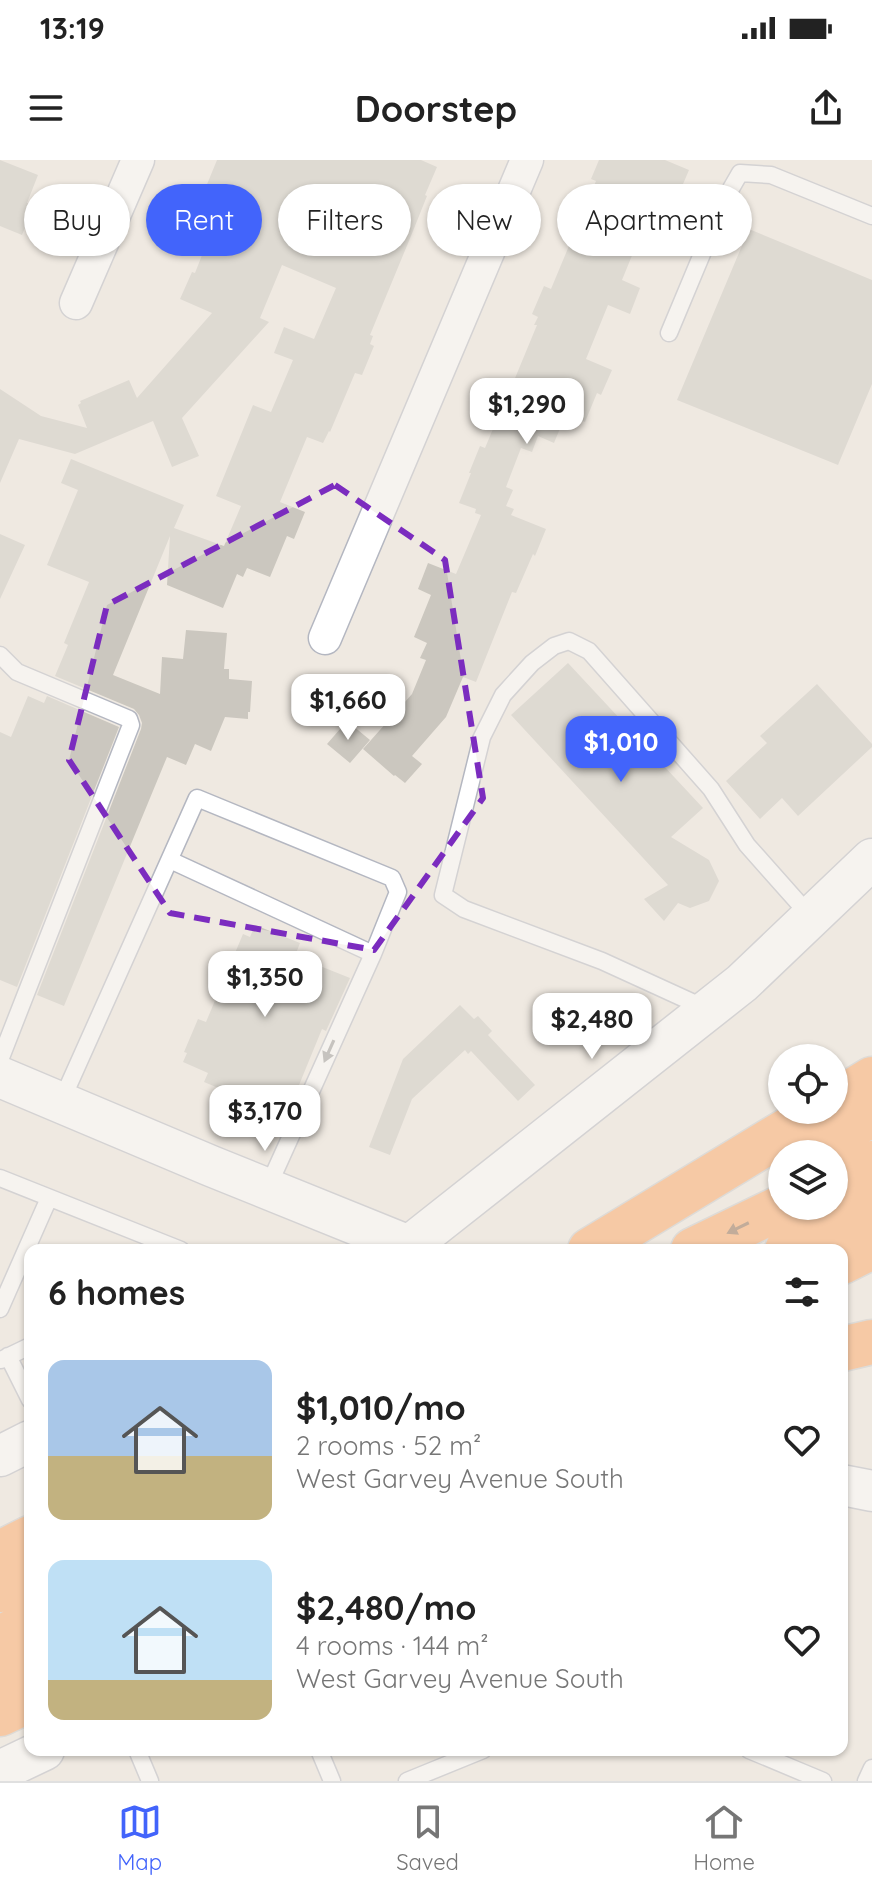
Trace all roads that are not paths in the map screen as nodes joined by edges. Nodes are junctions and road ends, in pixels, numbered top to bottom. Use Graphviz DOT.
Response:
graph roads {
  1 [pos="138,160"];
  2 [pos="527,160"];
  3 [pos="872,216"];
  4 [pos="76,303"];
  5 [pos="669,333"];
  6 [pos="325,638"];
  7 [pos="0,655"];
  8 [pos="872,859"];
  9 [pos="170,860"];
  10 [pos="811,917"];
  11 [pos="373,954"];
  12 [pos="709,1010"];
  13 [pos="0,1060"];
  14 [pos="0,1077"];
  15 [pos="872,1079"];
  16 [pos="848,1094"];
  17 [pos="61,1102"];
  18 [pos="872,1115"];
  19 [pos="798,1124"];
  20 [pos="823,1140"];
  21 [pos="872,1163"];
  22 [pos="768,1168"];
  23 [pos="848,1174"];
  24 [pos="0,1178"];
  25 [pos="267,1189"];
  26 [pos="49,1198"];
  27 [pos="872,1208"];
  28 [pos="768,1214"];
  29 [pos="29,1244"];
  30 [pos="166,1244"];
  31 [pos="397,1244"];
  32 [pos="411,1244"];
  33 [pos="600,1244"];
  34 [pos="619,1244"];
  35 [pos="705,1244"];
  36 [pos="799,1244"];
  37 [pos="872,1247"];
  38 [pos="24,1255"];
  39 [pos="848,1259"];
  40 [pos="0,1309"];
  41 [pos="24,1349"];
  42 [pos="4,1358"];
  43 [pos="24,1390"];
  44 [pos="24,1444"];
  45 [pos="0,1456"];
  46 [pos="848,1486"];
  47 [pos="872,1491"];
  48 [pos="24,1541"];
  49 [pos="0,1553"];
  50 [pos="24,1578"];
  51 [pos="0,1590"];
  52 [pos="24,1626"];
  53 [pos="0,1638"];
  54 [pos="24,1664"];
  55 [pos="0,1676"];
  56 [pos="24,1703"];
  57 [pos="0,1714"];
  58 [pos="31,1756"];
  59 [pos="140,1756"];
  60 [pos="322,1756"];
  61 [pos="468,1756"];
  62 [pos="763,1756"];
  63 [pos="872,1768"];
  64 [pos="0,1771"];
  65 [pos="150,1781"];
  66 [pos="332,1781"];
  67 [pos="407,1781"];
  68 [pos="823,1781"];
  69 [pos="866,1781"];
  1 -- 4 [label="street"];
  2 -- 6 [label="street"];
  3 -- 5 [label="lane"];
  7 -- 13 [label="lane"];
  8 -- 10 [label="street"];
  9 -- 11 [label="lane"];
  9 -- 11 [label="lane"];
  9 -- 17 [label="lane"];
  10 -- 12 [label="street"];
  10 -- 12 [label="lane"];
  11 -- 25 [label="lane, one-way"];
  12 -- 32 [label="street"];
  14 -- 17 [label="street"];
  15 -- 16 [label="highway"];
  17 -- 25 [label="street"];
  18 -- 20 [label="highway"];
  19 -- 33 [label="highway"];
  21 -- 23 [label="highway"];
  22 -- 34 [label="highway"];
  24 -- 26 [label="lane"];
  25 -- 31 [label="street"];
  26 -- 29 [label="lane"];
  26 -- 30 [label="lane"];
  27 -- 36 [label="highway"];
  28 -- 35 [label="highway, one-way"];
  37 -- 39 [label="highway"];
  38 -- 40 [label="lane"];
  41 -- 42 [label="lane"];
  42 -- 43 [label="lane"];
  44 -- 45 [label="street"];
  46 -- 47 [label="street"];
  48 -- 49 [label="highway"];
  50 -- 51 [label="highway"];
  52 -- 53 [label="highway"];
  54 -- 55 [label="highway"];
  56 -- 57 [label="highway"];
  58 -- 64 [label="street"];
  59 -- 65 [label="lane"];
  60 -- 66 [label="lane"];
  61 -- 67 [label="lane"];
  62 -- 68 [label="lane"];
  63 -- 69 [label="lane"];
}
